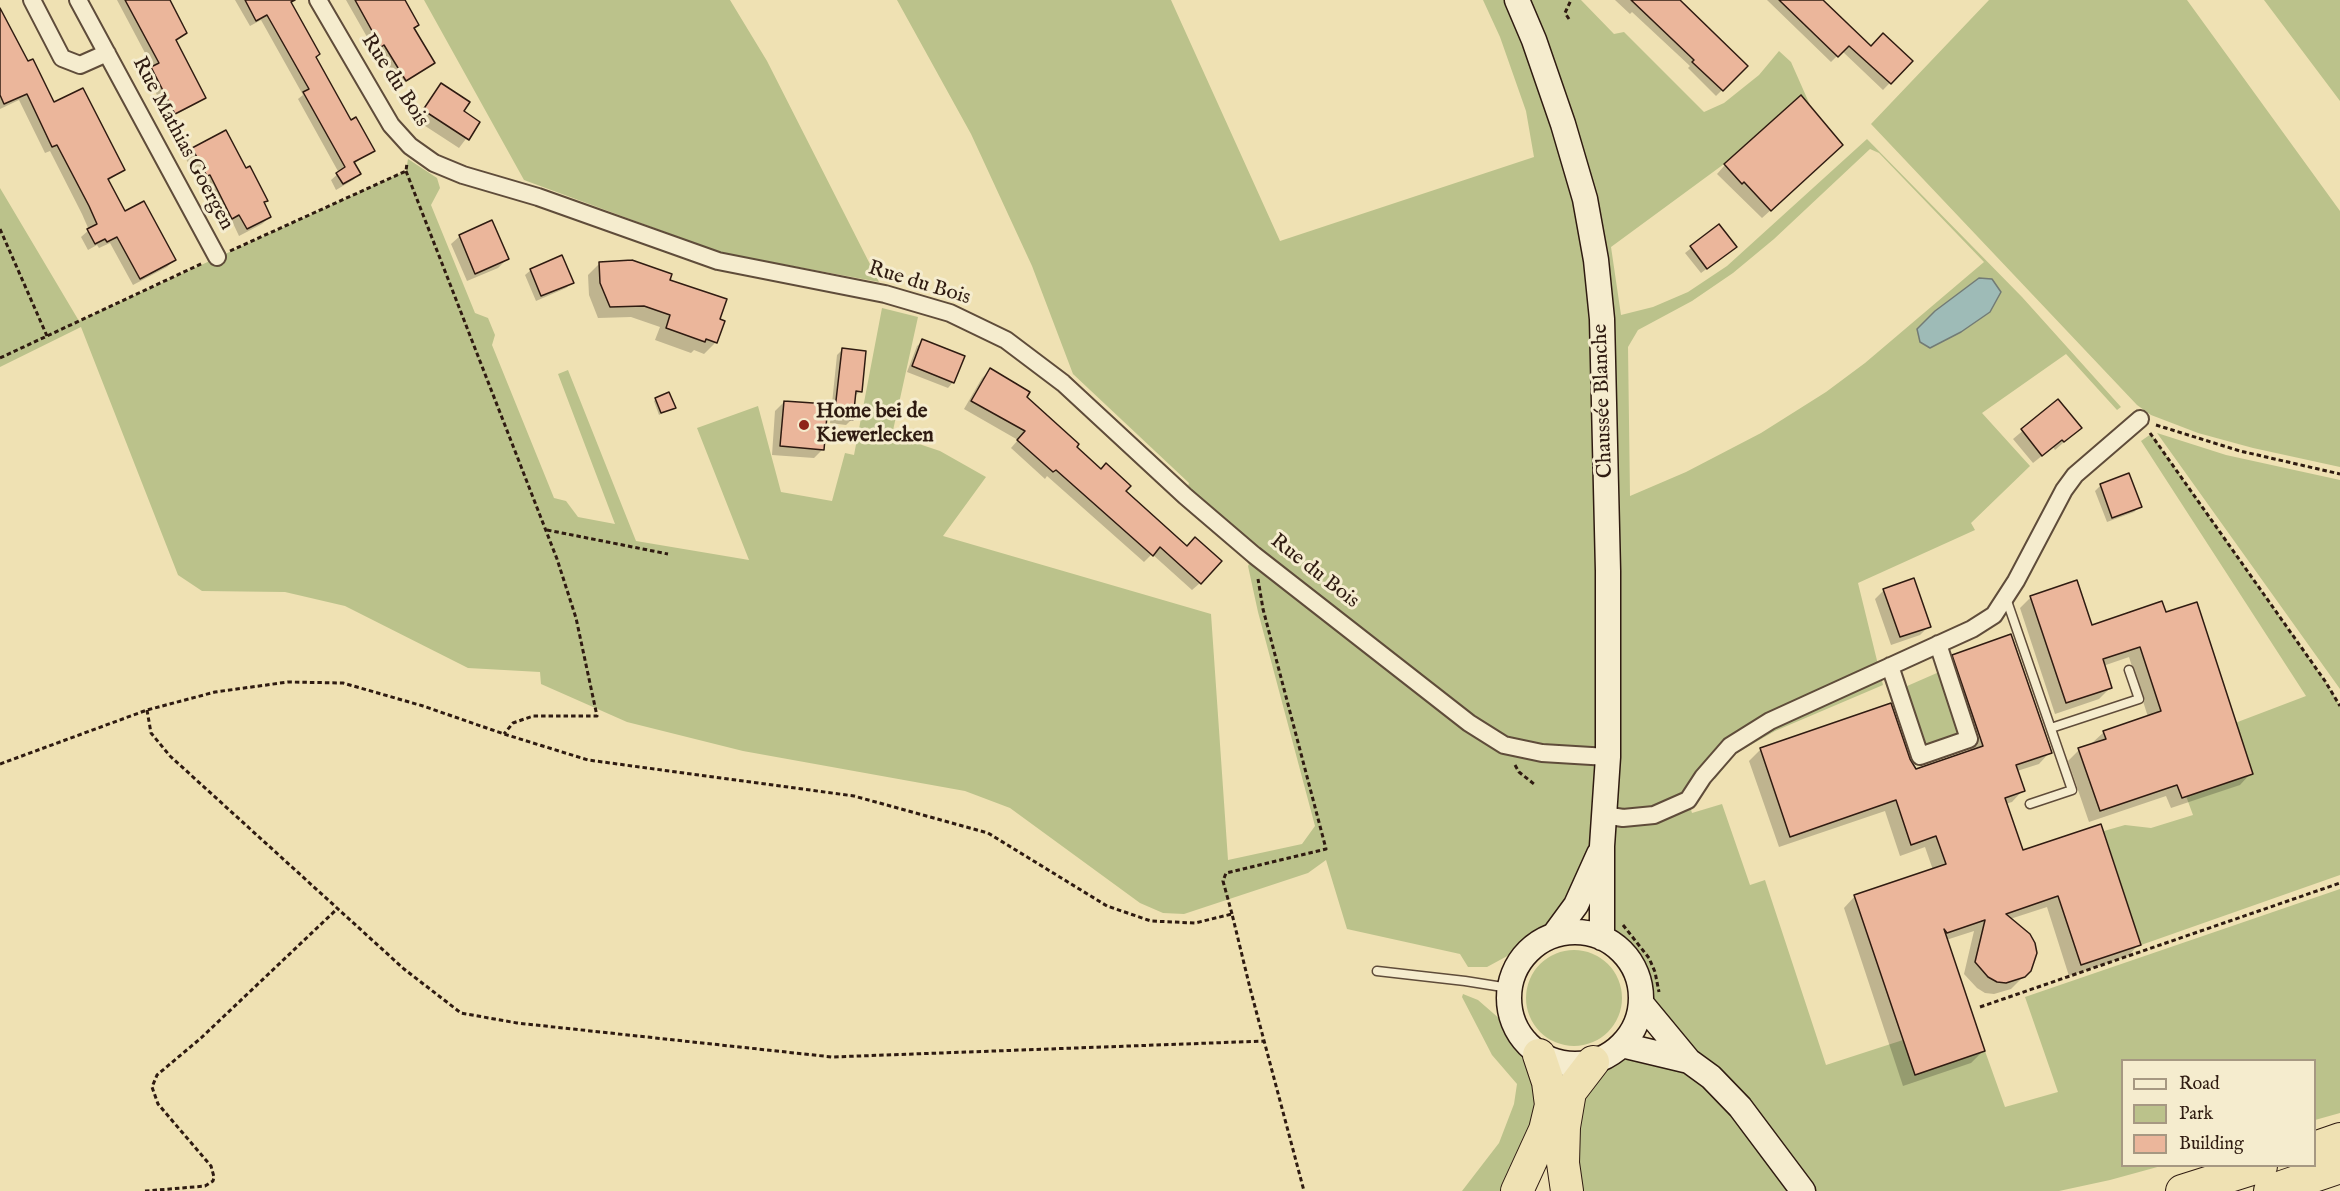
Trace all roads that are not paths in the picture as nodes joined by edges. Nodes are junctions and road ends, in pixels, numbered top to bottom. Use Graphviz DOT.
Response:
graph roads {
  1 [pos="32,0"];
  2 [pos="78,0"];
  3 [pos="318,0"];
  4 [pos="1517,0"];
  5 [pos="107,52"];
  6 [pos="217,257"];
  7 [pos="2140,419"];
  8 [pos="2006,598"];
  9 [pos="1938,644"];
  10 [pos="1890,666"];
  11 [pos="2129,670"];
  12 [pos="2051,728"];
  13 [pos="1608,757"];
  14 [pos="2030,804"];
  15 [pos="1604,815"];
  16 [pos="1602,846"];
  17 [pos="1554,935"];
  18 [pos="1602,938"];
  19 [pos="1377,971"];
  20 [pos="1509,988"];
  21 [pos="1650,1000"];
  22 [pos="1622,1045"];
  23 [pos="1539,1054"];
  24 [pos="1689,1060"];
  25 [pos="1593,1062"];
  26 [pos="2340,1139"];
  27 [pos="2316,1147"];
  28 [pos="2258,1167"];
  29 [pos="2340,1167"];
  30 [pos="1517,1191"];
  31 [pos="1567,1191"];
  32 [pos="1803,1191"];
  33 [pos="2182,1191"];
  34 [pos="2270,1191"];
  1 -- 5 [label="street, Rue Mathias Goergen"];
  2 -- 5 [label="street, Rue Mathias Goergen"];
  3 -- 13 [label="street, Rue du Bois"];
  4 -- 13 [label="main road, Chaussée Blanche"];
  5 -- 6 [label="street, Rue Mathias Goergen"];
  7 -- 8 [label="street"];
  8 -- 9 [label="street"];
  8 -- 12 [label="lane"];
  9 -- 10 [label="street"];
  9 -- 10 [label="street"];
  10 -- 15 [label="street"];
  11 -- 12 [label="lane"];
  12 -- 14 [label="lane"];
  13 -- 15 [label="main road, Chaussée Blanche"];
  15 -- 16 [label="main road, Chaussée Blanche"];
  16 -- 17 [label="main road"];
  16 -- 18 [label="main road, Chaussée Blanche"];
  17 -- 18 [label="main road"];
  17 -- 20 [label="main road"];
  18 -- 21 [label="main road"];
  19 -- 20 [label="lane"];
  20 -- 23 [label="main road"];
  21 -- 22 [label="main road"];
  21 -- 24 [label="main road"];
  22 -- 24 [label="main road"];
  22 -- 25 [label="main road"];
  23 -- 25 [label="main road"];
  23 -- 30 [label="highway"];
  24 -- 32 [label="main road"];
  25 -- 31 [label="highway"];
  26 -- 27 [label="highway"];
  28 -- 33 [label="highway"];
  29 -- 34 [label="highway"];
}
